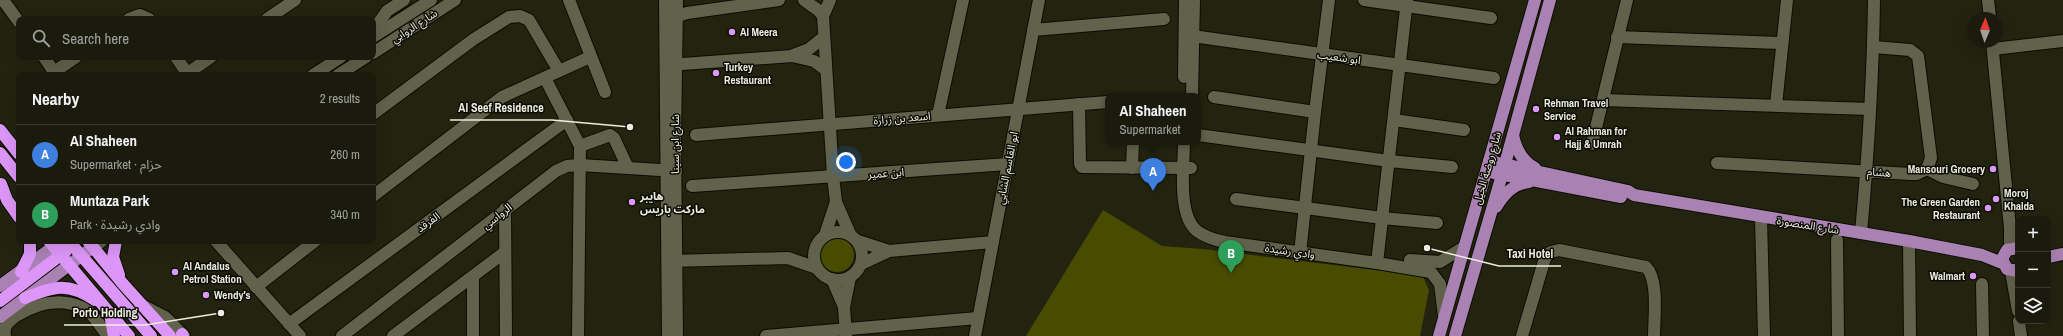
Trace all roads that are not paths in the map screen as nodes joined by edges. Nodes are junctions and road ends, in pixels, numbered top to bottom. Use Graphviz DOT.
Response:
graph roads {
  1 [pos="3,0"];
  2 [pos="295,0"];
  3 [pos="404,0"];
  4 [pos="431,0"];
  5 [pos="455,0"];
  6 [pos="569,0"];
  7 [pos="665,0"];
  8 [pos="677,0"];
  9 [pos="779,0"];
  10 [pos="804,0"];
  11 [pos="830,0"];
  12 [pos="963,0"];
  13 [pos="1039,0"];
  14 [pos="1185,0"];
  15 [pos="1194,0"];
  16 [pos="1329,0"];
  17 [pos="1364,0"];
  18 [pos="1535,0"];
  19 [pos="1550,0"];
  20 [pos="1627,0"];
  21 [pos="1786,0"];
  22 [pos="1874,0"];
  23 [pos="1988,0"];
  24 [pos="1407,3"];
  25 [pos="388,5"];
  26 [pos="1989,12"];
  27 [pos="678,15"];
  28 [pos="271,16"];
  29 [pos="823,16"];
  30 [pos="16,18"];
  31 [pos="1491,18"];
  32 [pos="1164,19"];
  33 [pos="667,23"];
  34 [pos="376,26"];
  35 [pos="1034,30"];
  36 [pos="376,35"];
  37 [pos="1189,35"];
  38 [pos="1617,37"];
  39 [pos="824,38"];
  40 [pos="1782,43"];
  41 [pos="2063,44"];
  42 [pos="2003,46"];
  43 [pos="1874,47"];
  44 [pos="1992,48"];
  45 [pos="376,51"];
  46 [pos="1322,54"];
  47 [pos="792,56"];
  48 [pos="590,57"];
  49 [pos="46,60"];
  50 [pos="72,60"];
  51 [pos="178,60"];
  52 [pos="207,60"];
  53 [pos="336,60"];
  54 [pos="361,60"];
  55 [pos="671,65"];
  56 [pos="1401,66"];
  57 [pos="826,70"];
  58 [pos="559,71"];
  59 [pos="54,72"];
  60 [pos="57,72"];
  61 [pos="185,72"];
  62 [pos="189,72"];
  63 [pos="318,72"];
  64 [pos="343,72"];
  65 [pos="545,78"];
  66 [pos="1494,78"];
  67 [pos="605,92"];
  68 [pos="1184,93"];
  69 [pos="1192,93"];
  70 [pos="1214,97"];
  71 [pos="1603,100"];
  72 [pos="1105,102"];
  73 [pos="1079,104"];
  74 [pos="1776,105"];
  75 [pos="1018,109"];
  76 [pos="1870,109"];
  77 [pos="376,112"];
  78 [pos="1315,112"];
  79 [pos="938,115"];
  80 [pos="567,120"];
  81 [pos="1394,120"];
  82 [pos="829,124"];
  83 [pos="0,130"];
  84 [pos="1464,130"];
  85 [pos="1513,134"];
  86 [pos="696,135"];
  87 [pos="1201,135"];
  88 [pos="1592,144"];
  89 [pos="1133,145"];
  90 [pos="1184,145"];
  91 [pos="1192,145"];
  92 [pos="580,146"];
  93 [pos="16,150"];
  94 [pos="1311,150"];
  95 [pos="0,153"];
  96 [pos="1389,161"];
  97 [pos="1717,163"];
  98 [pos="1008,164"];
  99 [pos="580,165"];
  100 [pos="1488,166"];
  101 [pos="1452,167"];
  102 [pos="628,168"];
  103 [pos="1132,168"];
  104 [pos="1188,168"];
  105 [pos="1503,169"];
  106 [pos="1927,169"];
  107 [pos="671,170"];
  108 [pos="1866,171"];
  109 [pos="16,173"];
  110 [pos="833,176"];
  111 [pos="1542,178"];
  112 [pos="1,183"];
  113 [pos="1973,184"];
  114 [pos="692,186"];
  115 [pos="376,189"];
  116 [pos="1236,199"];
  117 [pos="16,201"];
  118 [pos="836,202"];
  119 [pos="1304,207"];
  120 [pos="505,209"];
  121 [pos="16,213"];
  122 [pos="1382,218"];
  123 [pos="1490,218"];
  124 [pos="1761,218"];
  125 [pos="1437,223"];
  126 [pos="1861,233"];
  127 [pos="821,238"];
  128 [pos="854,238"];
  129 [pos="1837,240"];
  130 [pos="993,242"];
  131 [pos="1909,242"];
  132 [pos="30,244"];
  133 [pos="92,244"];
  134 [pos="95,244"];
  135 [pos="115,244"];
  136 [pos="219,244"];
  137 [pos="311,244"];
  138 [pos="76,245"];
  139 [pos="1464,247"];
  140 [pos="1300,249"];
  141 [pos="59,250"];
  142 [pos="505,252"];
  143 [pos="889,252"];
  144 [pos="2063,254"];
  145 [pos="2051,257"];
  146 [pos="788,258"];
  147 [pos="2011,258"];
  148 [pos="1377,259"];
  149 [pos="672,261"];
  150 [pos="861,264"];
  151 [pos="817,268"];
  152 [pos="21,272"];
  153 [pos="473,277"];
  154 [pos="850,277"];
  155 [pos="2015,278"];
  156 [pos="832,279"];
  157 [pos="123,284"];
  158 [pos="1982,284"];
  159 [pos="0,286"];
  160 [pos="256,287"];
  161 [pos="25,298"];
  162 [pos="0,301"];
  163 [pos="140,304"];
  164 [pos="844,307"];
  165 [pos="107,310"];
  166 [pos="1444,316"];
  167 [pos="0,317"];
  168 [pos="978,318"];
  169 [pos="289,324"];
  170 [pos="2019,324"];
  171 [pos="846,333"];
  172 [pos="183,335"];
  173 [pos="6,336"];
  174 [pos="108,336"];
  175 [pos="114,336"];
  176 [pos="129,336"];
  177 [pos="151,336"];
  178 [pos="170,336"];
  179 [pos="300,336"];
  180 [pos="342,336"];
  181 [pos="393,336"];
  182 [pos="473,336"];
  183 [pos="506,336"];
  184 [pos="578,336"];
  185 [pos="668,336"];
  186 [pos="676,336"];
  187 [pos="766,336"];
  188 [pos="975,336"];
  189 [pos="1438,336"];
  190 [pos="1455,336"];
  191 [pos="1522,336"];
  192 [pos="1654,336"];
  193 [pos="1764,336"];
  194 [pos="1838,336"];
  195 [pos="1910,336"];
  196 [pos="1983,336"];
  197 [pos="2021,336"];
  1 -- 30 [label="street"];
  2 -- 28 [label="street"];
  3 -- 25 [label="street, شارع الروابي"];
  4 -- 36 [label="street, شارع الروابي"];
  5 -- 45 [label="street, شارع الروابي"];
  6 -- 48 [label="street"];
  7 -- 33 [label="street, شارع ابن سينا"];
  8 -- 27 [label="street, شارع ابن سينا"];
  9 -- 27 [label="street"];
  10 -- 29 [label="street"];
  11 -- 29 [label="street"];
  12 -- 79 [label="street"];
  13 -- 35 [label="street, ابو القاسم الشابي"];
  14 -- 37 [label="street"];
  15 -- 37 [label="street"];
  16 -- 46 [label="street"];
  17 -- 24 [label="street"];
  18 -- 100 [label="main road, شارع روضة الخيل"];
  19 -- 85 [label="main road, شارع روضة الخيل"];
  20 -- 38 [label="street"];
  21 -- 40 [label="street"];
  22 -- 43 [label="street"];
  23 -- 26 [label="street"];
  24 -- 31 [label="street"];
  24 -- 56 [label="street"];
  25 -- 34 [label="street, شارع الروابي"];
  27 -- 33 [label="street"];
  27 -- 55 [label="street, شارع ابن سينا"];
  29 -- 39 [label="street"];
  32 -- 35 [label="street"];
  33 -- 55 [label="street, شارع ابن سينا"];
  35 -- 75 [label="street, ابو القاسم الشابي"];
  37 -- 46 [label="street, ابو شعيب"];
  37 -- 68 [label="street"];
  37 -- 69 [label="street"];
  38 -- 40 [label="street"];
  38 -- 71 [label="street"];
  39 -- 47 [label="street"];
  39 -- 57 [label="street"];
  40 -- 74 [label="street"];
  41 -- 42 [label="street"];
  43 -- 76 [label="street"];
  43 -- 106 [label="street"];
  44 -- 147 [label="street"];
  46 -- 56 [label="street, ابو شعيب"];
  46 -- 78 [label="street"];
  47 -- 55 [label="street"];
  47 -- 57 [label="street"];
  48 -- 58 [label="street"];
  48 -- 67 [label="street"];
  49 -- 59 [label="street"];
  50 -- 60 [label="street"];
  51 -- 61 [label="street"];
  52 -- 62 [label="street"];
  53 -- 63 [label="street"];
  54 -- 64 [label="street"];
  55 -- 107 [label="street, شارع ابن سينا"];
  56 -- 66 [label="street, ابو شعيب"];
  56 -- 81 [label="street"];
  57 -- 82 [label="street"];
  58 -- 65 [label="street"];
  58 -- 77 [label="street"];
  65 -- 80 [label="street"];
  65 -- 115 [label="street"];
  70 -- 78 [label="street"];
  71 -- 74 [label="street"];
  71 -- 88 [label="street"];
  72 -- 73 [label="street, اسعد بن زرارة"];
  73 -- 75 [label="street, اسعد بن زرارة"];
  73 -- 103 [label="street"];
  74 -- 76 [label="street"];
  75 -- 79 [label="street, اسعد بن زرارة"];
  75 -- 98 [label="street, ابو القاسم الشابي"];
  76 -- 108 [label="street"];
  78 -- 94 [label="street"];
  79 -- 82 [label="street, اسعد بن زرارة"];
  80 -- 92 [label="street"];
  80 -- 169 [label="street, الفرقد"];
  81 -- 84 [label="street"];
  81 -- 96 [label="street"];
  82 -- 86 [label="street, اسعد بن زرارة"];
  82 -- 110 [label="street"];
  83 -- 93 [label="highway"];
  85 -- 105 [label="main road, شارع روضة الخيل"];
  85 -- 111 [label="main road"];
  87 -- 94 [label="street"];
  89 -- 103 [label="street"];
  90 -- 104 [label="street, وادي رشيدة"];
  91 -- 104 [label="street, وادي رشيدة"];
  92 -- 99 [label="street"];
  92 -- 102 [label="street"];
  94 -- 96 [label="street"];
  94 -- 119 [label="street"];
  95 -- 109 [label="highway"];
  96 -- 101 [label="street"];
  96 -- 122 [label="street"];
  97 -- 108 [label="street, هشام"];
  98 -- 110 [label="street, ابن عمير"];
  98 -- 130 [label="street, ابو القاسم الشابي"];
  99 -- 102 [label="street, الرواسي"];
  99 -- 120 [label="street, الرواسي"];
  99 -- 184 [label="street"];
  100 -- 105 [label="main road, شارع المنصورة"];
  100 -- 139 [label="main road, شارع روضة الخيل"];
  102 -- 107 [label="street, الرواسي"];
  103 -- 104 [label="street"];
  104 -- 140 [label="street, وادي رشيدة"];
  105 -- 111 [label="main road, شارع المنصورة"];
  105 -- 123 [label="main road, شارع روضة الخيل"];
  106 -- 108 [label="street, هشام"];
  106 -- 113 [label="street"];
  107 -- 149 [label="street, شارع ابن سينا"];
  108 -- 126 [label="street"];
  110 -- 114 [label="street, ابن عمير"];
  110 -- 118 [label="street"];
  111 -- 123 [label="main road"];
  111 -- 124 [label="main road, شارع المنصورة"];
  112 -- 117 [label="highway"];
  112 -- 121 [label="highway"];
  116 -- 119 [label="street"];
  118 -- 127 [label="street"];
  118 -- 128 [label="street"];
  119 -- 122 [label="street"];
  119 -- 140 [label="street"];
  120 -- 142 [label="street"];
  120 -- 180 [label="street, الرواسي"];
  122 -- 125 [label="street"];
  122 -- 148 [label="street"];
  123 -- 190 [label="main road, شارع روضة الخيل"];
  124 -- 126 [label="main road, شارع المنصورة"];
  124 -- 193 [label="street"];
  126 -- 131 [label="main road, شارع المنصورة"];
  127 -- 128 [label="street"];
  127 -- 146 [label="street"];
  127 -- 151 [label="street"];
  128 -- 143 [label="street"];
  128 -- 150 [label="street"];
  129 -- 194 [label="street"];
  130 -- 143 [label="street"];
  130 -- 168 [label="street, ابو القاسم الشابي"];
  131 -- 147 [label="main road, شارع المنصورة"];
  131 -- 195 [label="street"];
  132 -- 152 [label="highway"];
  133 -- 138 [label="highway"];
  134 -- 157 [label="highway"];
  135 -- 157 [label="highway"];
  136 -- 160 [label="street"];
  137 -- 160 [label="street"];
  138 -- 141 [label="highway"];
  138 -- 177 [label="highway"];
  139 -- 148 [label="street, وادي رشيدة"];
  139 -- 166 [label="main road, شارع روضة الخيل"];
  140 -- 148 [label="street, وادي رشيدة"];
  141 -- 152 [label="main road"];
  141 -- 161 [label="main road"];
  141 -- 162 [label="highway"];
  141 -- 165 [label="highway"];
  142 -- 153 [label="street"];
  142 -- 183 [label="street"];
  143 -- 150 [label="street"];
  144 -- 145 [label="main road"];
  146 -- 149 [label="street"];
  146 -- 151 [label="street"];
  147 -- 155 [label="street"];
  148 -- 166 [label="street, وادي رشيدة"];
  149 -- 185 [label="street, شارع ابن سينا"];
  149 -- 186 [label="street, شارع ابن سينا"];
  150 -- 154 [label="street"];
  151 -- 156 [label="street"];
  152 -- 159 [label="main road"];
  153 -- 181 [label="street"];
  153 -- 182 [label="street"];
  154 -- 156 [label="street"];
  154 -- 164 [label="street"];
  156 -- 164 [label="street"];
  157 -- 163 [label="highway"];
  158 -- 196 [label="street"];
  160 -- 169 [label="street"];
  161 -- 165 [label="highway"];
  161 -- 167 [label="main road"];
  163 -- 172 [label="street"];
  163 -- 178 [label="highway"];
  164 -- 171 [label="street"];
  165 -- 175 [label="highway"];
  165 -- 176 [label="highway"];
  166 -- 189 [label="main road, شارع روضة الخيل"];
  168 -- 171 [label="street"];
  168 -- 188 [label="street, ابو القاسم الشابي"];
  169 -- 179 [label="street"];
  170 -- 197 [label="street"];
  171 -- 187 [label="street"];
  173 -- 174 [label="street"];
  191 -- 192 [label="street"];
}
